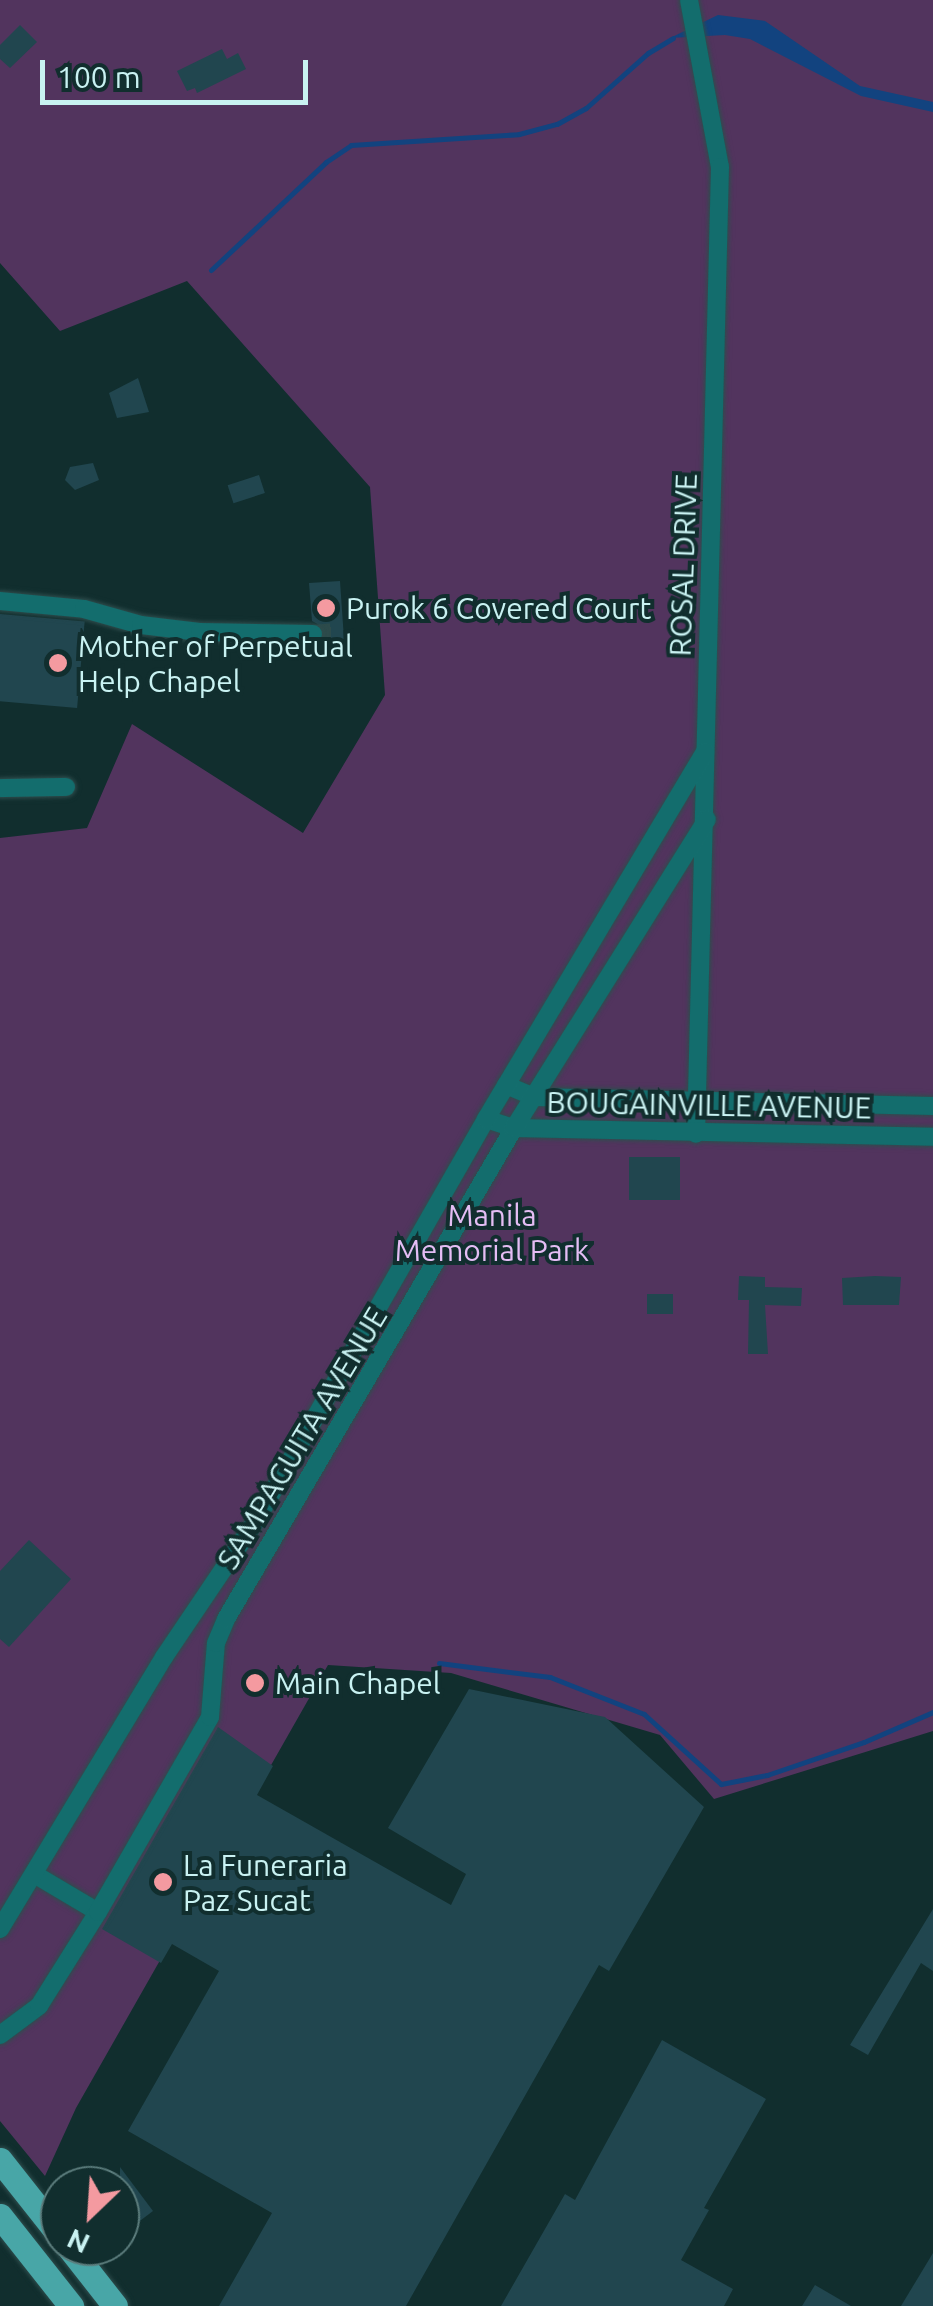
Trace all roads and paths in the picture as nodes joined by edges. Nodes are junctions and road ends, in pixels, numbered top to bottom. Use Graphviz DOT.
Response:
graph roads {
  1 [pos="689,0"];
  2 [pos="0,601"];
  3 [pos="313,634"];
  4 [pos="705,751"];
  5 [pos="66,787"];
  6 [pos="0,788"];
  7 [pos="707,819"];
  8 [pos="506,1086"];
  9 [pos="534,1097"];
  10 [pos="698,1101"];
  11 [pos="933,1106"];
  12 [pos="486,1118"];
  13 [pos="514,1128"];
  14 [pos="696,1134"];
  15 [pos="933,1138"];
  16 [pos="280,1479"];
  17 [pos="302,1493"];
  18 [pos="34,1874"];
  19 [pos="98,1912"];
  20 [pos="0,1929"];
  21 [pos="0,2035"];
  22 [pos="0,2160"];
  23 [pos="40,2211"];
  24 [pos="0,2216"];
  25 [pos="84,2266"];
  26 [pos="71,2306"];
  27 [pos="115,2306"];
  1 -- 4 [label="street, ROSAL DRIVE"];
  2 -- 3 [label="street"];
  4 -- 7 [label="street, ROSAL DRIVE"];
  4 -- 8 [label="street, SAMPAGUITA AVENUE"];
  5 -- 6 [label="street"];
  7 -- 9 [label="street, SAMPAGUITA AVENUE"];
  7 -- 10 [label="street, ROSAL DRIVE"];
  8 -- 9 [label="street, BOUGAINVILLE AVENUE"];
  8 -- 12 [label="street, SAMPAGUITA AVENUE"];
  9 -- 10 [label="street, BOUGAINVILLE AVENUE"];
  9 -- 13 [label="street, SAMPAGUITA AVENUE"];
  10 -- 11 [label="street, BOUGAINVILLE AVENUE"];
  10 -- 14 [label="street, ROSAL DRIVE"];
  12 -- 13 [label="street, BOUGAINVILLE AVENUE"];
  12 -- 16 [label="street, SAMPAGUITA AVENUE"];
  13 -- 14 [label="street, BOUGAINVILLE AVENUE"];
  13 -- 17 [label="street, SAMPAGUITA AVENUE"];
  14 -- 15 [label="street, BOUGAINVILLE AVENUE"];
  16 -- 17 [label="street"];
  16 -- 18 [label="street, SAMPAGUITA AVENUE"];
  17 -- 19 [label="street, SAMPAGUITA AVENUE"];
  18 -- 19 [label="street"];
  18 -- 20 [label="street, SAMPAGUITA AVENUE"];
  19 -- 21 [label="street, SAMPAGUITA AVENUE"];
  22 -- 23 [label="main road"];
  24 -- 26 [label="main road"];
  25 -- 27 [label="main road"];
}
